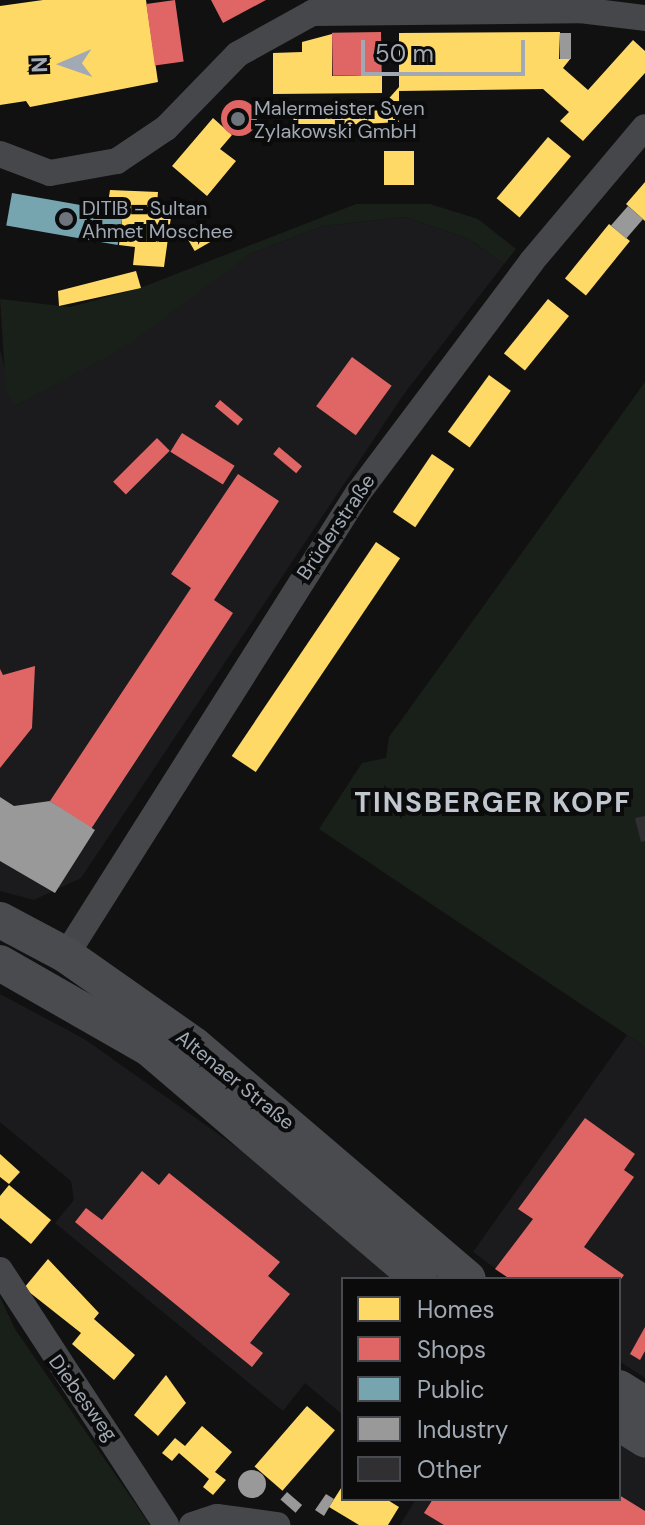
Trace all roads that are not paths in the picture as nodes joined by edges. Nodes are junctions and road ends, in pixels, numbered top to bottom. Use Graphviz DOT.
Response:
graph roads {
  1 [pos="645,18"];
  2 [pos="645,127"];
  3 [pos="0,154"];
  4 [pos="0,920"];
  5 [pos="0,963"];
  6 [pos="56,970"];
  7 [pos="0,1270"];
  8 [pos="426,1271"];
  9 [pos="458,1277"];
  10 [pos="166,1525"];
  11 [pos="192,1525"];
  12 [pos="277,1525"];
  1 -- 3 [label="street"];
  2 -- 6 [label="street, Brüderstraße"];
  4 -- 6 [label="main road, Altenaer Straße"];
  5 -- 6 [label="main road, Altenaer Straße"];
  6 -- 8 [label="main road, Altenaer Straße"];
  7 -- 10 [label="street, Diebesweg"];
  8 -- 9 [label="main road, Altenaer Straße"];
  11 -- 12 [label="street"];
}
